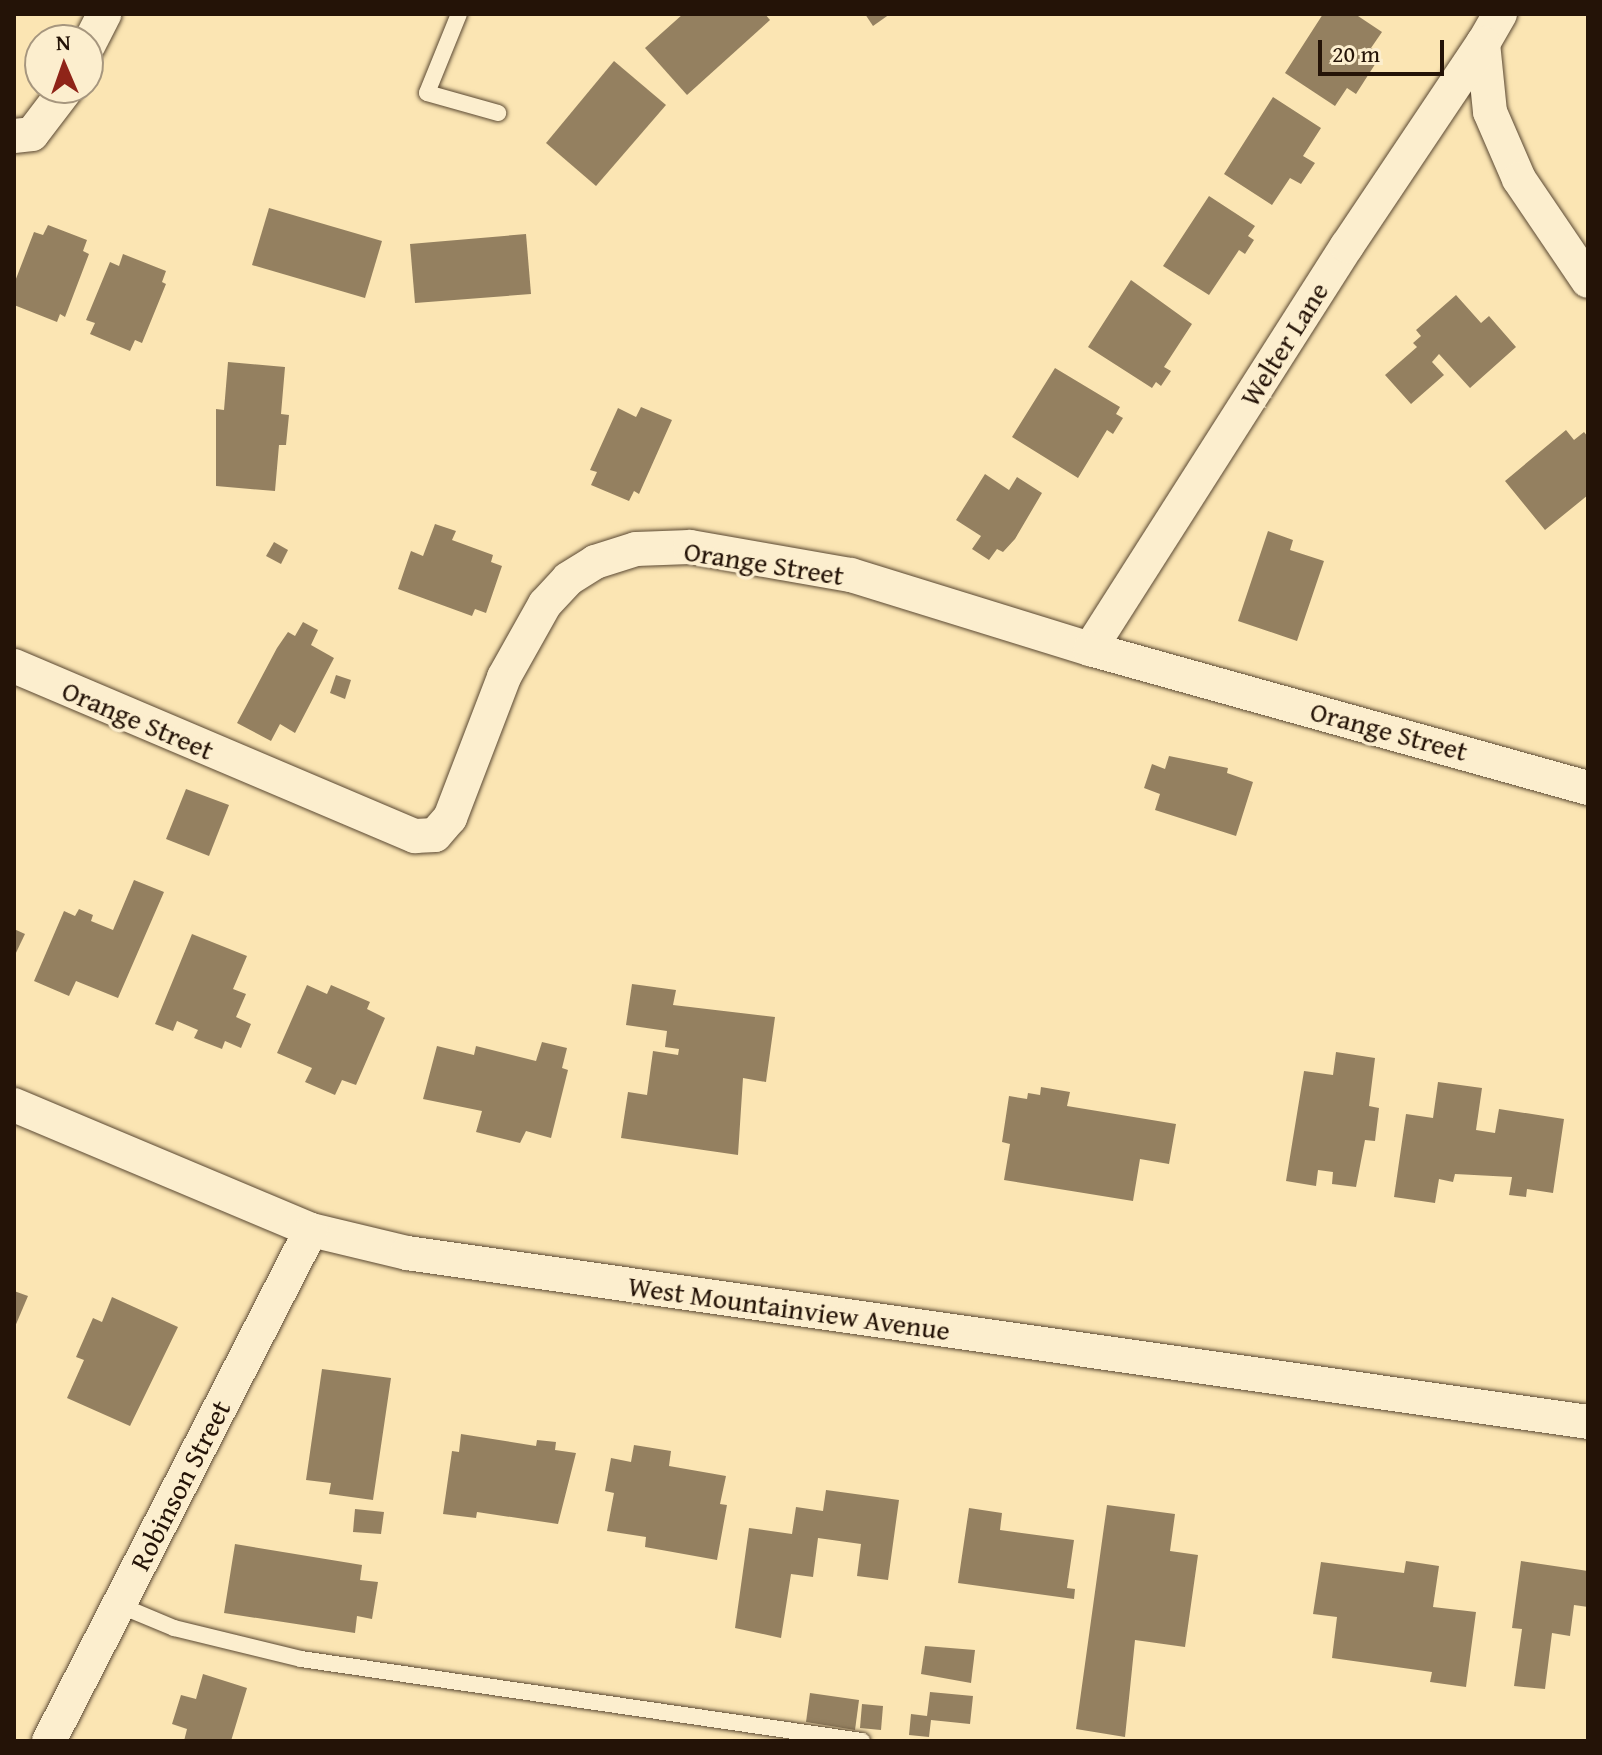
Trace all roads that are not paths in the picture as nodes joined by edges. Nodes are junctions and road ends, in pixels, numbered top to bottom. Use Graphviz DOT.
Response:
graph roads {
  1 [pos="459,14"];
  2 [pos="1500,14"];
  3 [pos="1483,43"];
  4 [pos="55,104"];
  5 [pos="498,113"];
  6 [pos="14,136"];
  7 [pos="1588,281"];
  8 [pos="1090,649"];
  9 [pos="14,666"];
  10 [pos="1588,788"];
  11 [pos="14,1105"];
  12 [pos="311,1230"];
  13 [pos="1588,1422"];
  14 [pos="119,1605"];
  15 [pos="49,1741"];
  16 [pos="862,1741"];
  1 -- 5 [label="lane"];
  2 -- 3 [label="street, Welter Lane"];
  3 -- 7 [label="street"];
  3 -- 8 [label="street, Welter Lane"];
  4 -- 6 [label="street"];
  8 -- 9 [label="street, Orange Street"];
  8 -- 10 [label="street, Orange Street"];
  11 -- 12 [label="street, West Mountainview Avenue"];
  12 -- 13 [label="street, West Mountainview Avenue"];
  12 -- 14 [label="street, Robinson Street"];
  14 -- 15 [label="street, Robinson Street"];
  14 -- 16 [label="lane"];
}
